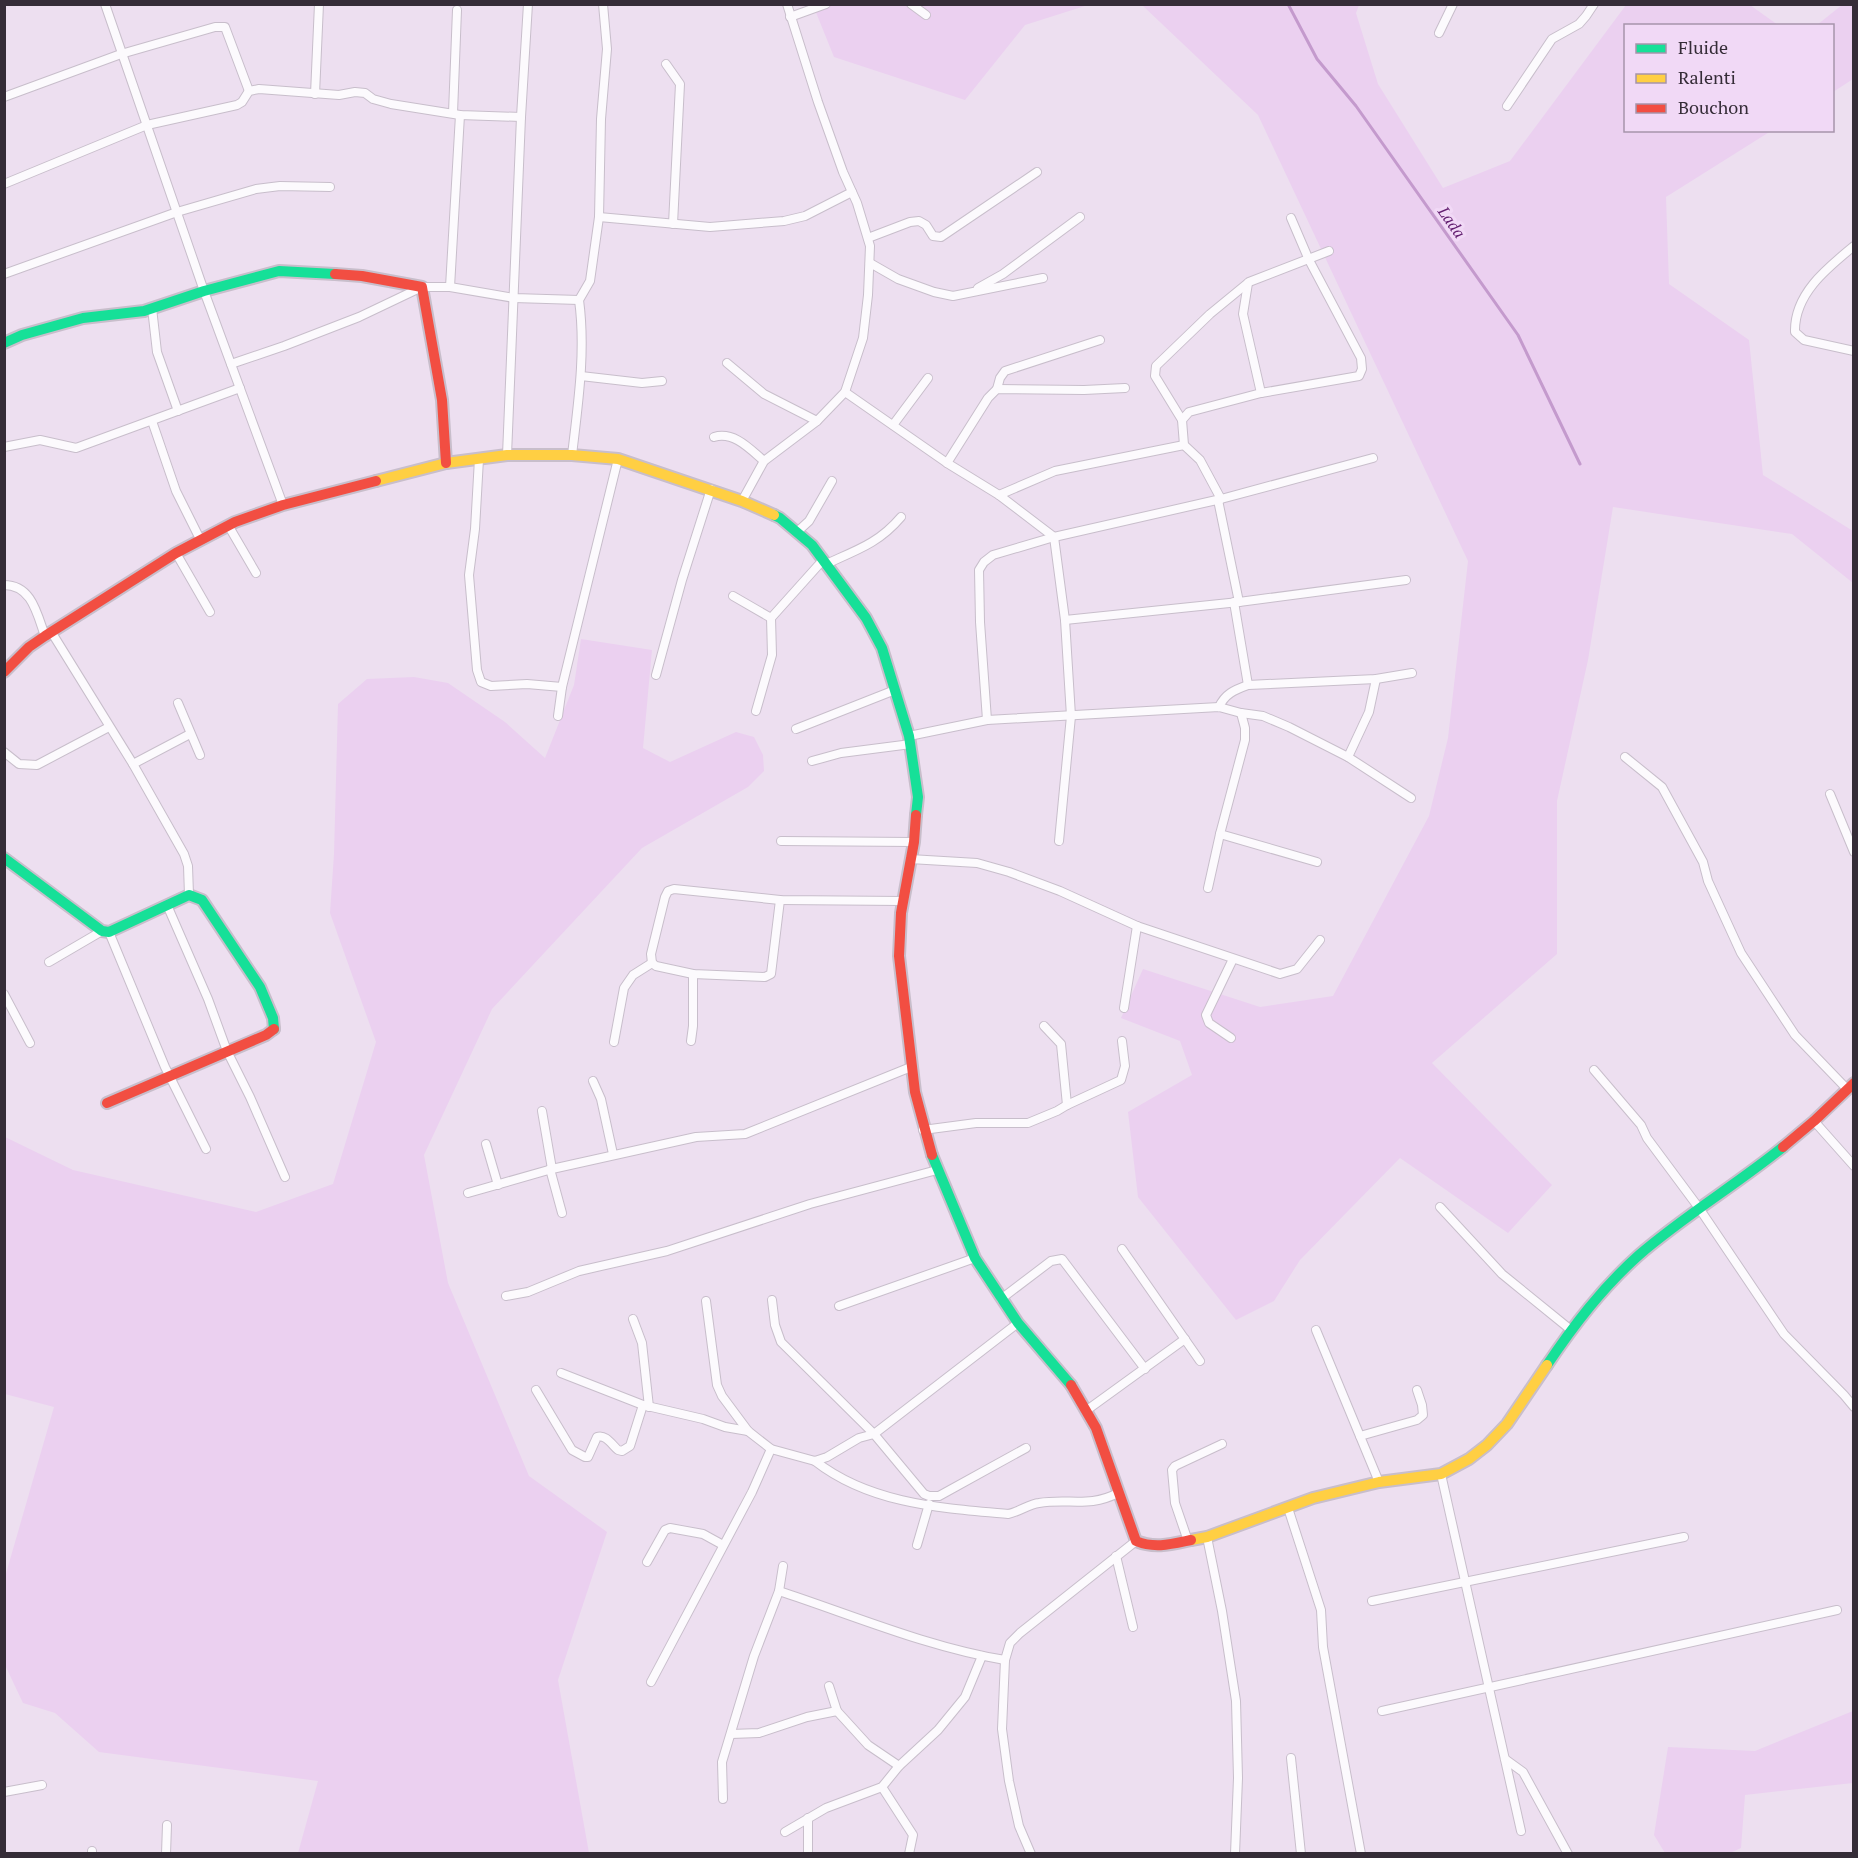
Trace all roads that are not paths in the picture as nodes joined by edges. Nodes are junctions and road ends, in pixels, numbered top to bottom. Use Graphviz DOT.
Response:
graph roads {
  1 [pos="105,4"];
  2 [pos="319,4"];
  3 [pos="528,4"];
  4 [pos="603,4"];
  5 [pos="787,4"];
  6 [pos="826,4"];
  7 [pos="911,4"];
  8 [pos="1453,4"];
  9 [pos="1594,4"];
  10 [pos="457,10"];
  11 [pos="926,15"];
  12 [pos="790,17"];
  13 [pos="1439,33"];
  14 [pos="121,54"];
  15 [pos="666,64"];
  16 [pos="249,91"];
  17 [pos="315,94"];
  18 [pos="4,97"];
  19 [pos="1507,106"];
  20 [pos="457,114"];
  21 [pos="521,117"];
  22 [pos="147,126"];
  23 [pos="1036,172"];
  24 [pos="4,184"];
  25 [pos="330,186"];
  26 [pos="852,192"];
  27 [pos="177,213"];
  28 [pos="599,217"];
  29 [pos="1080,217"];
  30 [pos="1291,218"];
  31 [pos="673,224"];
  32 [pos="868,238"];
  33 [pos="1854,246"];
  34 [pos="1329,251"];
  35 [pos="1309,260"];
  36 [pos="870,263"];
  37 [pos="4,274"];
  38 [pos="1043,278"];
  39 [pos="1249,282"];
  40 [pos="422,287"];
  41 [pos="450,287"];
  42 [pos="974,290"];
  43 [pos="204,291"];
  44 [pos="514,298"];
  45 [pos="579,300"];
  46 [pos="152,308"];
  47 [pos="1100,340"];
  48 [pos="4,343"];
  49 [pos="1854,351"];
  50 [pos="727,363"];
  51 [pos="231,364"];
  52 [pos="581,376"];
  53 [pos="928,378"];
  54 [pos="662,381"];
  55 [pos="240,388"];
  56 [pos="1125,388"];
  57 [pos="997,389"];
  58 [pos="845,392"];
  59 [pos="1261,393"];
  60 [pos="178,411"];
  61 [pos="1182,420"];
  62 [pos="152,421"];
  63 [pos="817,421"];
  64 [pos="893,425"];
  65 [pos="714,437"];
  66 [pos="1184,445"];
  67 [pos="4,447"];
  68 [pos="507,455"];
  69 [pos="572,455"];
  70 [pos="1372,458"];
  71 [pos="479,459"];
  72 [pos="618,459"];
  73 [pos="764,461"];
  74 [pos="446,463"];
  75 [pos="947,463"];
  76 [pos="832,481"];
  77 [pos="711,489"];
  78 [pos="999,495"];
  79 [pos="1219,500"];
  80 [pos="742,501"];
  81 [pos="283,505"];
  82 [pos="901,517"];
  83 [pos="228,525"];
  84 [pos="797,532"];
  85 [pos="1054,537"];
  86 [pos="200,539"];
  87 [pos="176,553"];
  88 [pos="825,562"];
  89 [pos="256,573"];
  90 [pos="1406,580"];
  91 [pos="4,585"];
  92 [pos="733,596"];
  93 [pos="1237,602"];
  94 [pos="210,612"];
  95 [pos="771,618"];
  96 [pos="1065,620"];
  97 [pos="49,634"];
  98 [pos="4,672"];
  99 [pos="1412,673"];
  100 [pos="656,675"];
  101 [pos="1376,679"];
  102 [pos="1248,685"];
  103 [pos="561,687"];
  104 [pos="896,690"];
  105 [pos="178,703"];
  106 [pos="1219,707"];
  107 [pos="756,711"];
  108 [pos="1240,713"];
  109 [pos="1071,716"];
  110 [pos="558,717"];
  111 [pos="987,720"];
  112 [pos="109,727"];
  113 [pos="796,729"];
  114 [pos="190,734"];
  115 [pos="910,740"];
  116 [pos="4,752"];
  117 [pos="200,754"];
  118 [pos="1348,757"];
  119 [pos="1624,758"];
  120 [pos="812,761"];
  121 [pos="133,764"];
  122 [pos="1830,794"];
  123 [pos="1411,798"];
  124 [pos="1220,834"];
  125 [pos="781,840"];
  126 [pos="1059,841"];
  127 [pos="914,842"];
  128 [pos="1854,852"];
  129 [pos="4,858"];
  130 [pos="910,859"];
  131 [pos="1317,862"];
  132 [pos="1208,888"];
  133 [pos="189,895"];
  134 [pos="780,900"];
  135 [pos="903,901"];
  136 [pos="168,905"];
  137 [pos="1137,926"];
  138 [pos="105,931"];
  139 [pos="1320,940"];
  140 [pos="1233,959"];
  141 [pos="49,962"];
  142 [pos="652,963"];
  143 [pos="693,974"];
  144 [pos="4,994"];
  145 [pos="1124,1008"];
  146 [pos="1044,1026"];
  147 [pos="1231,1038"];
  148 [pos="691,1041"];
  149 [pos="1122,1041"];
  150 [pos="614,1042"];
  151 [pos="30,1043"];
  152 [pos="227,1051"];
  153 [pos="911,1067"];
  154 [pos="1594,1070"];
  155 [pos="169,1075"];
  156 [pos="593,1081"];
  157 [pos="1850,1086"];
  158 [pos="108,1103"];
  159 [pos="1067,1105"];
  160 [pos="542,1111"];
  161 [pos="1814,1121"];
  162 [pos="923,1130"];
  163 [pos="486,1144"];
  164 [pos="206,1149"];
  165 [pos="613,1154"];
  166 [pos="1854,1166"];
  167 [pos="551,1169"];
  168 [pos="937,1170"];
  169 [pos="285,1177"];
  170 [pos="498,1185"];
  171 [pos="468,1193"];
  172 [pos="1440,1207"];
  173 [pos="1699,1208"];
  174 [pos="562,1213"];
  175 [pos="1122,1249"];
  176 [pos="975,1258"];
  177 [pos="506,1296"];
  178 [pos="1001,1299"];
  179 [pos="772,1300"];
  180 [pos="705,1301"];
  181 [pos="839,1306"];
  182 [pos="633,1318"];
  183 [pos="1018,1323"];
  184 [pos="1316,1330"];
  185 [pos="1571,1330"];
  186 [pos="1185,1339"];
  187 [pos="1200,1361"];
  188 [pos="1145,1369"];
  189 [pos="561,1374"];
  190 [pos="536,1390"];
  191 [pos="1417,1390"];
  192 [pos="646,1406"];
  193 [pos="1854,1407"];
  194 [pos="1087,1410"];
  195 [pos="748,1431"];
  196 [pos="874,1434"];
  197 [pos="1360,1436"];
  198 [pos="1222,1444"];
  199 [pos="1026,1448"];
  200 [pos="771,1449"];
  201 [pos="815,1461"];
  202 [pos="1441,1474"];
  203 [pos="1379,1482"];
  204 [pos="1118,1493"];
  205 [pos="929,1496"];
  206 [pos="929,1507"];
  207 [pos="1288,1508"];
  208 [pos="1684,1536"];
  209 [pos="1207,1537"];
  210 [pos="1136,1541"];
  211 [pos="1188,1541"];
  212 [pos="723,1545"];
  213 [pos="917,1545"];
  214 [pos="1116,1556"];
  215 [pos="647,1562"];
  216 [pos="783,1566"];
  217 [pos="1465,1581"];
  218 [pos="779,1591"];
  219 [pos="1372,1601"];
  220 [pos="1837,1610"];
  221 [pos="1133,1627"];
  222 [pos="982,1656"];
  223 [pos="1005,1660"];
  224 [pos="651,1682"];
  225 [pos="829,1686"];
  226 [pos="1489,1686"];
  227 [pos="837,1711"];
  228 [pos="1382,1711"];
  229 [pos="731,1734"];
  230 [pos="1292,1758"];
  231 [pos="1505,1759"];
  232 [pos="899,1766"];
  233 [pos="42,1785"];
  234 [pos="882,1787"];
  235 [pos="4,1792"];
  236 [pos="723,1799"];
  237 [pos="808,1818"];
  238 [pos="167,1825"];
  239 [pos="1521,1831"];
  240 [pos="785,1832"];
  241 [pos="166,1854"];
  242 [pos="808,1854"];
  243 [pos="909,1854"];
  244 [pos="1031,1854"];
  245 [pos="1235,1854"];
  246 [pos="1301,1854"];
  247 [pos="1361,1854"];
  248 [pos="1568,1854"];
  1 -- 14 [label="street"];
  2 -- 17 [label="street"];
  3 -- 21 [label="street"];
  4 -- 28 [label="street"];
  5 -- 12 [label="street"];
  6 -- 12 [label="street"];
  7 -- 11 [label="street"];
  8 -- 13 [label="street"];
  9 -- 19 [label="street"];
  10 -- 20 [label="street"];
  12 -- 26 [label="street"];
  14 -- 16 [label="street"];
  14 -- 18 [label="street"];
  14 -- 22 [label="street"];
  15 -- 31 [label="street"];
  16 -- 17 [label="street"];
  16 -- 22 [label="street"];
  17 -- 20 [label="street"];
  20 -- 21 [label="street"];
  20 -- 41 [label="street"];
  21 -- 44 [label="street"];
  22 -- 24 [label="street"];
  22 -- 27 [label="street"];
  23 -- 32 [label="street"];
  25 -- 27 [label="street"];
  26 -- 31 [label="street"];
  26 -- 32 [label="street"];
  27 -- 37 [label="street"];
  27 -- 43 [label="street"];
  28 -- 31 [label="street"];
  28 -- 45 [label="street"];
  29 -- 42 [label="street"];
  30 -- 35 [label="street"];
  32 -- 36 [label="street"];
  33 -- 49 [label="street"];
  34 -- 35 [label="street"];
  35 -- 39 [label="street"];
  35 -- 59 [label="street"];
  36 -- 42 [label="street"];
  36 -- 58 [label="street"];
  38 -- 42 [label="street"];
  39 -- 59 [label="street"];
  39 -- 61 [label="street"];
  40 -- 41 [label="street"];
  40 -- 43 [label="street"];
  40 -- 51 [label="street"];
  40 -- 74 [label="street"];
  41 -- 44 [label="street"];
  43 -- 46 [label="street"];
  43 -- 51 [label="street"];
  44 -- 45 [label="street"];
  44 -- 68 [label="street"];
  45 -- 52 [label="street"];
  46 -- 48 [label="street"];
  46 -- 60 [label="street"];
  47 -- 57 [label="street"];
  50 -- 63 [label="street"];
  51 -- 55 [label="street"];
  52 -- 54 [label="street"];
  52 -- 69 [label="street"];
  53 -- 64 [label="street"];
  55 -- 60 [label="street"];
  55 -- 81 [label="street"];
  56 -- 57 [label="street"];
  57 -- 75 [label="street"];
  58 -- 63 [label="street"];
  58 -- 64 [label="street"];
  59 -- 61 [label="street"];
  60 -- 62 [label="street"];
  61 -- 66 [label="street"];
  62 -- 67 [label="street"];
  62 -- 86 [label="street"];
  63 -- 73 [label="street"];
  64 -- 75 [label="street"];
  65 -- 73 [label="street"];
  66 -- 78 [label="street"];
  66 -- 79 [label="street"];
  68 -- 69 [label="street"];
  68 -- 71 [label="street"];
  69 -- 72 [label="street"];
  70 -- 79 [label="street"];
  71 -- 74 [label="street"];
  71 -- 103 [label="street"];
  72 -- 77 [label="street"];
  72 -- 103 [label="street"];
  73 -- 80 [label="street"];
  74 -- 81 [label="street"];
  75 -- 78 [label="street"];
  76 -- 84 [label="street"];
  77 -- 80 [label="street"];
  77 -- 100 [label="street"];
  78 -- 85 [label="street"];
  79 -- 85 [label="street"];
  79 -- 93 [label="street"];
  80 -- 84 [label="street"];
  81 -- 83 [label="street"];
  82 -- 88 [label="street"];
  83 -- 86 [label="street"];
  83 -- 89 [label="street"];
  84 -- 88 [label="street"];
  85 -- 96 [label="street"];
  85 -- 111 [label="street"];
  86 -- 87 [label="street"];
  87 -- 94 [label="street"];
  87 -- 97 [label="street"];
  88 -- 95 [label="street"];
  88 -- 104 [label="street"];
  90 -- 93 [label="street"];
  91 -- 97 [label="street"];
  92 -- 95 [label="street"];
  93 -- 96 [label="street"];
  93 -- 102 [label="street"];
  95 -- 107 [label="street"];
  96 -- 109 [label="street"];
  97 -- 98 [label="street"];
  97 -- 112 [label="street"];
  99 -- 101 [label="street"];
  101 -- 102 [label="street"];
  101 -- 118 [label="street"];
  102 -- 106 [label="street"];
  103 -- 110 [label="street"];
  104 -- 113 [label="street"];
  104 -- 115 [label="street"];
  105 -- 114 [label="street"];
  106 -- 108 [label="street"];
  106 -- 109 [label="street"];
  108 -- 118 [label="street"];
  108 -- 124 [label="street"];
  109 -- 111 [label="street"];
  109 -- 126 [label="street"];
  111 -- 115 [label="street"];
  112 -- 116 [label="street"];
  112 -- 121 [label="street"];
  114 -- 117 [label="street"];
  114 -- 121 [label="street"];
  115 -- 120 [label="street"];
  115 -- 127 [label="street"];
  118 -- 123 [label="street"];
  119 -- 157 [label="street"];
  121 -- 133 [label="street"];
  122 -- 128 [label="street"];
  124 -- 131 [label="street"];
  124 -- 132 [label="street"];
  125 -- 127 [label="street"];
  127 -- 130 [label="street"];
  129 -- 138 [label="street"];
  130 -- 135 [label="street"];
  130 -- 137 [label="street"];
  133 -- 136 [label="street"];
  133 -- 152 [label="street"];
  134 -- 135 [label="street"];
  134 -- 142 [label="street"];
  134 -- 143 [label="street"];
  135 -- 153 [label="street"];
  136 -- 138 [label="street"];
  136 -- 152 [label="street"];
  137 -- 140 [label="street"];
  137 -- 145 [label="street"];
  138 -- 141 [label="street"];
  138 -- 155 [label="street"];
  139 -- 140 [label="street"];
  140 -- 147 [label="street"];
  142 -- 143 [label="street"];
  142 -- 150 [label="street"];
  143 -- 148 [label="street"];
  144 -- 151 [label="street"];
  146 -- 159 [label="street"];
  149 -- 159 [label="street"];
  152 -- 155 [label="street"];
  152 -- 169 [label="street"];
  153 -- 162 [label="street"];
  153 -- 165 [label="street"];
  154 -- 173 [label="street"];
  155 -- 158 [label="street"];
  155 -- 164 [label="street"];
  156 -- 165 [label="street"];
  157 -- 161 [label="street"];
  159 -- 162 [label="street"];
  160 -- 167 [label="street"];
  161 -- 166 [label="street"];
  161 -- 173 [label="street"];
  162 -- 168 [label="street"];
  163 -- 170 [label="street"];
  165 -- 167 [label="street"];
  167 -- 170 [label="street"];
  167 -- 174 [label="street"];
  168 -- 176 [label="street"];
  168 -- 177 [label="street"];
  170 -- 171 [label="street"];
  172 -- 185 [label="street"];
  173 -- 185 [label="street"];
  173 -- 193 [label="street"];
  175 -- 186 [label="street"];
  176 -- 178 [label="street"];
  176 -- 181 [label="street"];
  178 -- 183 [label="street"];
  178 -- 188 [label="street"];
  179 -- 196 [label="street"];
  180 -- 195 [label="street"];
  182 -- 192 [label="street"];
  183 -- 194 [label="street"];
  183 -- 196 [label="street"];
  184 -- 197 [label="street"];
  185 -- 202 [label="street"];
  186 -- 187 [label="street"];
  186 -- 188 [label="street"];
  188 -- 194 [label="street"];
  189 -- 192 [label="street"];
  190 -- 192 [label="street"];
  191 -- 197 [label="street"];
  192 -- 195 [label="street"];
  194 -- 204 [label="street"];
  195 -- 200 [label="street"];
  196 -- 201 [label="street"];
  196 -- 205 [label="street"];
  197 -- 203 [label="street"];
  198 -- 211 [label="street"];
  199 -- 205 [label="street"];
  200 -- 201 [label="street"];
  200 -- 212 [label="street"];
  201 -- 206 [label="street"];
  202 -- 203 [label="street"];
  202 -- 217 [label="street"];
  203 -- 207 [label="street"];
  204 -- 206 [label="street"];
  204 -- 210 [label="street"];
  205 -- 206 [label="street"];
  206 -- 213 [label="street"];
  207 -- 209 [label="street"];
  207 -- 247 [label="street"];
  208 -- 217 [label="street"];
  209 -- 211 [label="street"];
  209 -- 245 [label="street"];
  210 -- 211 [label="street"];
  210 -- 214 [label="street"];
  212 -- 215 [label="street"];
  212 -- 224 [label="street"];
  214 -- 221 [label="street"];
  214 -- 223 [label="street"];
  216 -- 218 [label="street"];
  217 -- 219 [label="street"];
  217 -- 226 [label="street"];
  218 -- 222 [label="street"];
  218 -- 229 [label="street"];
  220 -- 226 [label="street"];
  222 -- 223 [label="street"];
  222 -- 232 [label="street"];
  223 -- 244 [label="street"];
  225 -- 227 [label="street"];
  226 -- 228 [label="street"];
  226 -- 231 [label="street"];
  227 -- 229 [label="street"];
  227 -- 232 [label="street"];
  229 -- 236 [label="street"];
  230 -- 246 [label="street"];
  231 -- 239 [label="street"];
  231 -- 248 [label="street"];
  232 -- 234 [label="street"];
  233 -- 235 [label="street"];
  234 -- 237 [label="street"];
  234 -- 243 [label="street"];
  237 -- 240 [label="street"];
  237 -- 242 [label="street"];
  238 -- 241 [label="street"];
}
